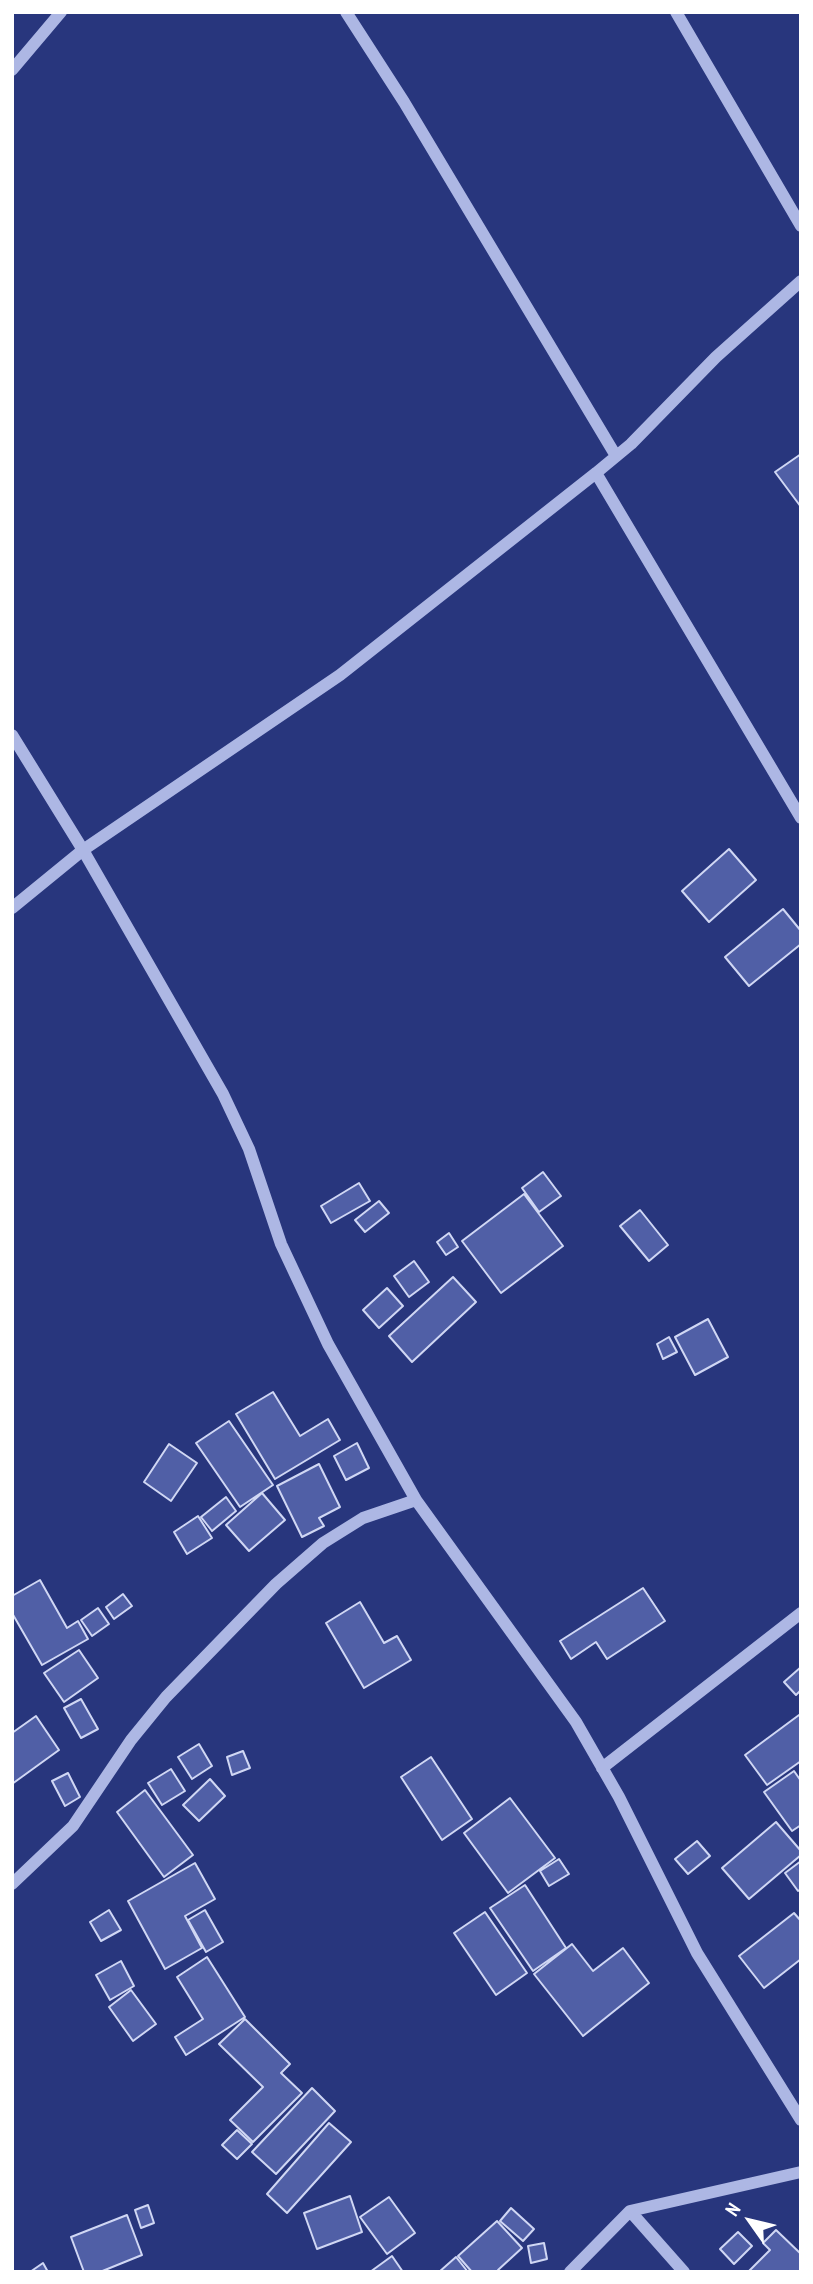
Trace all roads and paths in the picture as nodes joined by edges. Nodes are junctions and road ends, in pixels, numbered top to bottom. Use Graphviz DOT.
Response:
graph roads {
  1 [pos="61,12"];
  2 [pos="346,12"];
  3 [pos="676,12"];
  4 [pos="12,70"];
  5 [pos="801,226"];
  6 [pos="801,281"];
  7 [pos="616,456"];
  8 [pos="596,473"];
  9 [pos="12,735"];
  10 [pos="801,818"];
  11 [pos="83,850"];
  12 [pos="12,908"];
  13 [pos="416,1500"];
  14 [pos="801,1614"];
  15 [pos="602,1768"];
  16 [pos="12,1884"];
  17 [pos="801,2120"];
  18 [pos="801,2172"];
  19 [pos="630,2211"];
  20 [pos="570,2272"];
  21 [pos="684,2272"];
  1 -- 4 [label="street"];
  2 -- 7 [label="street"];
  3 -- 5 [label="street"];
  6 -- 7 [label="street"];
  7 -- 8 [label="street"];
  8 -- 10 [label="street"];
  8 -- 11 [label="street"];
  9 -- 11 [label="street"];
  11 -- 12 [label="street"];
  11 -- 13 [label="street"];
  13 -- 15 [label="street"];
  13 -- 16 [label="street"];
  14 -- 15 [label="street"];
  15 -- 17 [label="street"];
  18 -- 19 [label="street"];
  19 -- 20 [label="street"];
  19 -- 21 [label="street"];
}
